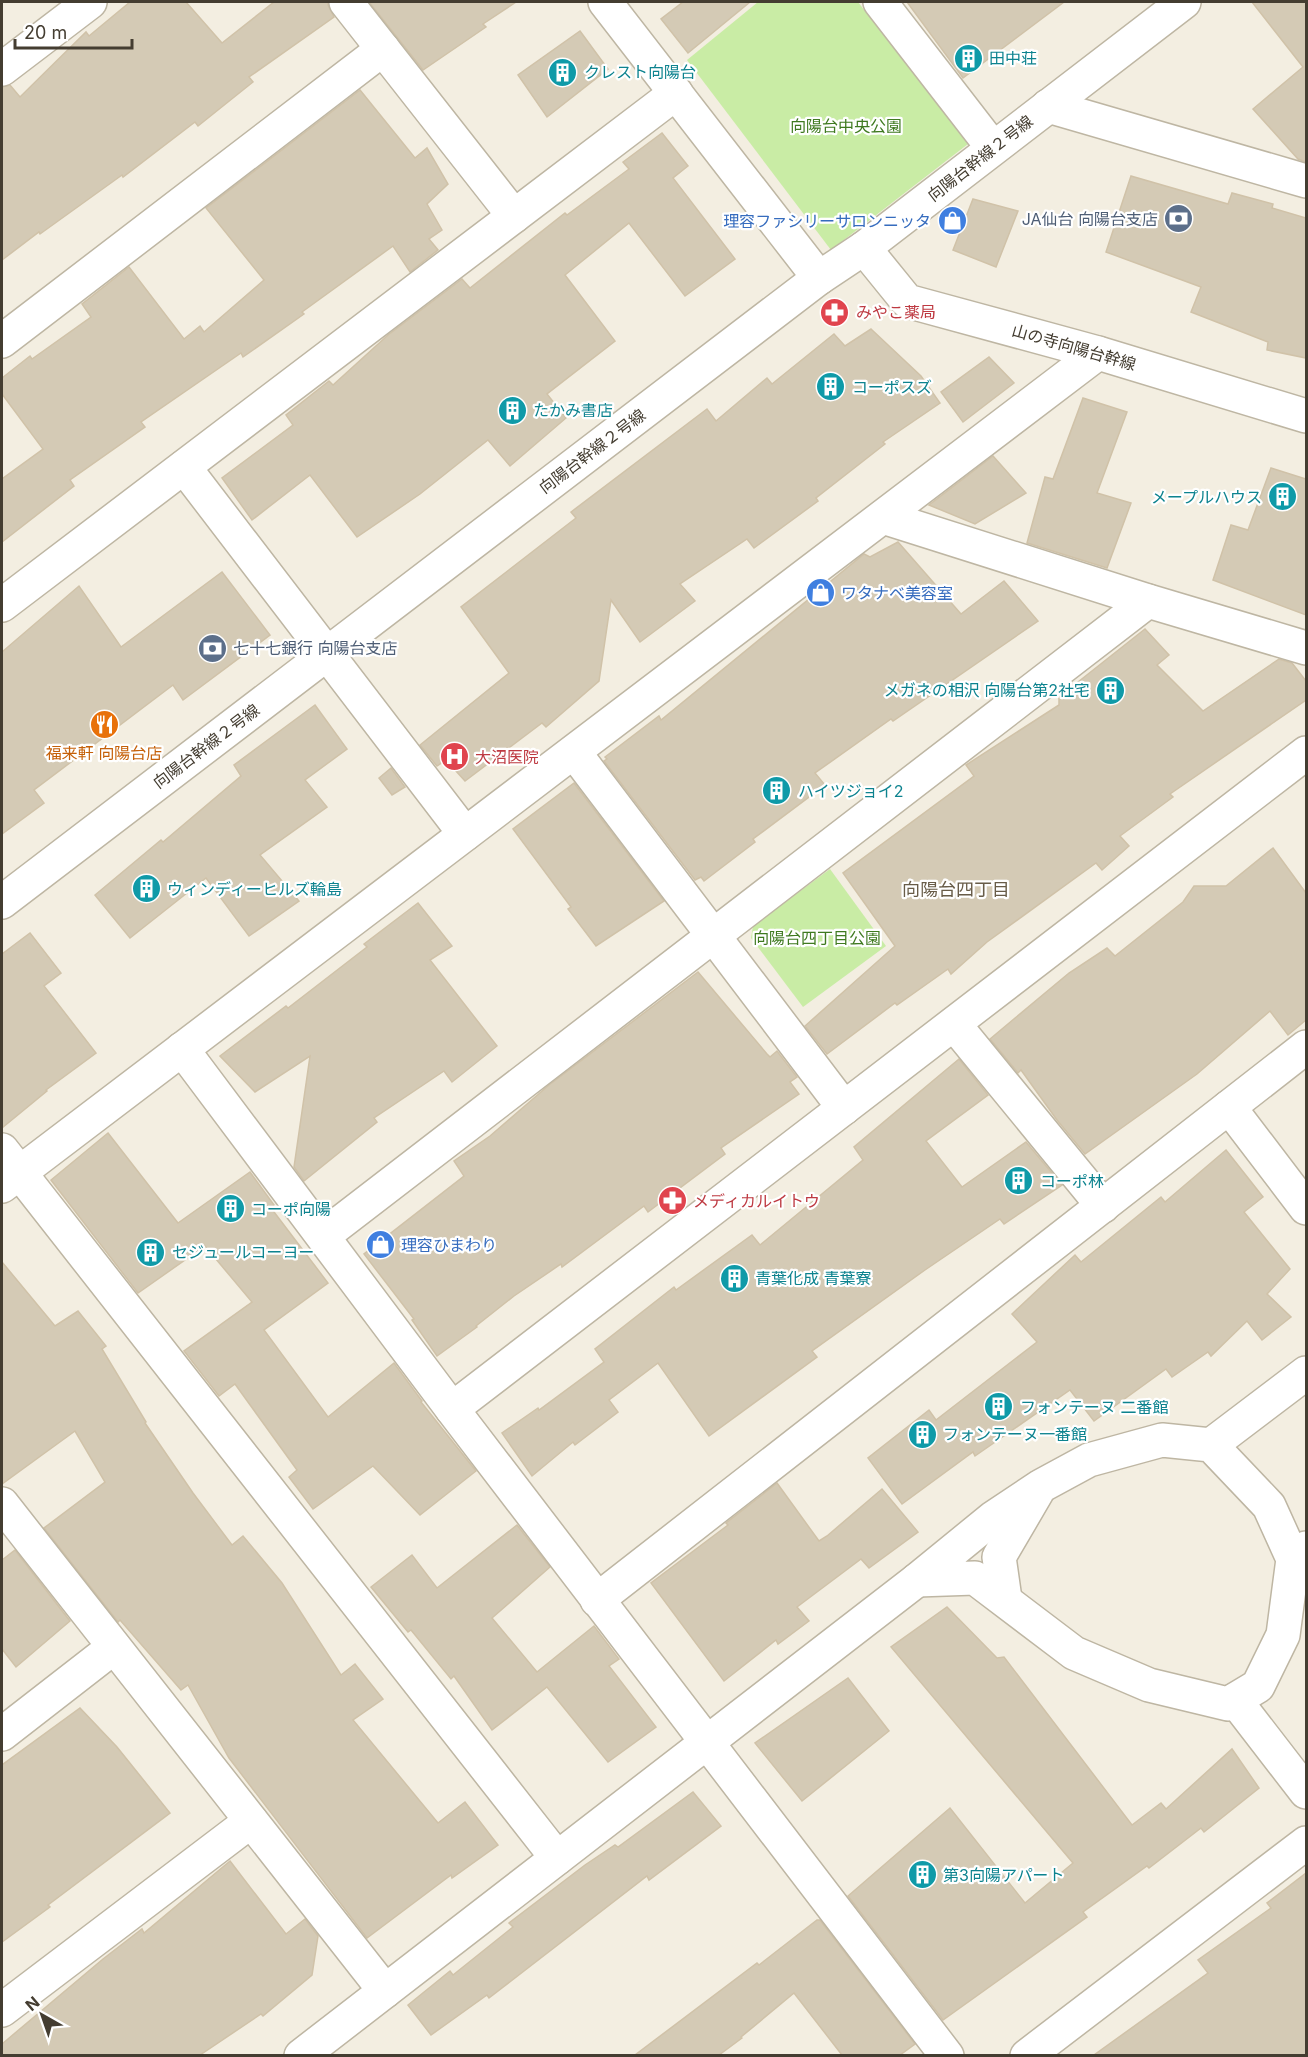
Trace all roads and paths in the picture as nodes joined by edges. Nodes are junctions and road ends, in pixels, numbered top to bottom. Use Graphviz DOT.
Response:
graph roads {
  1 [pos="90,2"];
  2 [pos="346,2"];
  3 [pos="605,2"];
  4 [pos="880,2"];
  5 [pos="1184,2"];
  6 [pos="383,49"];
  7 [pos="2,69"];
  8 [pos="676,93"];
  9 [pos="1048,106"];
  10 [pos="993,148"];
  11 [pos="1306,181"];
  12 [pos="514,216"];
  13 [pos="864,248"];
  14 [pos="819,278"];
  15 [pos="2,342"];
  16 [pos="1098,353"];
  17 [pos="1306,416"];
  18 [pos="183,467"];
  19 [pos="883,517"];
  20 [pos="1148,601"];
  21 [pos="2,605"];
  22 [pos="1306,648"];
  23 [pos="327,654"];
  24 [pos="574,752"];
  25 [pos="1306,753"];
  26 [pos="465,834"];
  27 [pos="2,902"];
  28 [pos="713,936"];
  29 [pos="954,1024"];
  30 [pos="1306,1047"];
  31 [pos="182,1049"];
  32 [pos="1229,1107"];
  33 [pos="844,1108"];
  34 [pos="7,1170"];
  35 [pos="1103,1206"];
  36 [pos="1306,1208"];
  37 [pos="323,1236"];
  38 [pos="1306,1373"];
  39 [pos="452,1409"];
  40 [pos="1211,1445"];
  41 [pos="1041,1486"];
  42 [pos="2,1504"];
  43 [pos="1300,1554"];
  44 [pos="917,1580"];
  45 [pos="1005,1599"];
  46 [pos="597,1600"];
  47 [pos="114,1647"];
  48 [pos="1235,1700"];
  49 [pos="2,1734"];
  50 [pos="707,1743"];
  51 [pos="1306,1792"];
  52 [pos="251,1821"];
  53 [pos="1306,1843"];
  54 [pos="557,1858"];
  55 [pos="385,1991"];
  56 [pos="2,2010"];
  57 [pos="301,2055"];
  58 [pos="947,2055"];
  59 [pos="1027,2055"];
  1 -- 7 [label="street"];
  2 -- 6 [label="street"];
  3 -- 8 [label="street"];
  4 -- 10 [label="street"];
  5 -- 9 [label="street, 向陽台幹線２号線"];
  6 -- 12 [label="street"];
  6 -- 15 [label="street"];
  8 -- 12 [label="street"];
  8 -- 14 [label="street"];
  9 -- 10 [label="street, 向陽台幹線２号線"];
  9 -- 11 [label="street"];
  10 -- 13 [label="street, 向陽台幹線２号線"];
  12 -- 18 [label="street"];
  13 -- 14 [label="street, 向陽台幹線２号線"];
  13 -- 16 [label="street, 山の寺向陽台幹線"];
  14 -- 23 [label="street, 向陽台幹線２号線"];
  16 -- 17 [label="street, 山の寺向陽台幹線"];
  16 -- 19 [label="street"];
  18 -- 21 [label="street"];
  18 -- 23 [label="street"];
  19 -- 20 [label="street"];
  19 -- 24 [label="street"];
  20 -- 22 [label="street"];
  20 -- 28 [label="street"];
  23 -- 26 [label="street"];
  23 -- 27 [label="street, 向陽台幹線２号線"];
  24 -- 26 [label="street"];
  24 -- 28 [label="street"];
  25 -- 29 [label="street"];
  26 -- 31 [label="street"];
  28 -- 33 [label="street"];
  28 -- 37 [label="street"];
  29 -- 33 [label="street"];
  29 -- 35 [label="street"];
  30 -- 32 [label="street"];
  31 -- 34 [label="street"];
  31 -- 37 [label="street"];
  32 -- 35 [label="street"];
  32 -- 36 [label="street"];
  33 -- 39 [label="street"];
  34 -- 54 [label="street"];
  35 -- 46 [label="street"];
  37 -- 39 [label="street"];
  38 -- 40 [label="street"];
  39 -- 46 [label="street"];
  40 -- 41 [label="street"];
  40 -- 43 [label="street"];
  41 -- 44 [label="street"];
  41 -- 45 [label="street"];
  42 -- 47 [label="street"];
  43 -- 48 [label="street"];
  44 -- 45 [label="street"];
  44 -- 50 [label="street"];
  45 -- 48 [label="street"];
  46 -- 50 [label="street"];
  47 -- 49 [label="street"];
  47 -- 52 [label="street"];
  48 -- 51 [label="street"];
  50 -- 54 [label="street"];
  50 -- 58 [label="street"];
  52 -- 55 [label="street"];
  52 -- 56 [label="street"];
  53 -- 59 [label="street"];
  54 -- 55 [label="street"];
  55 -- 57 [label="street"];
}
